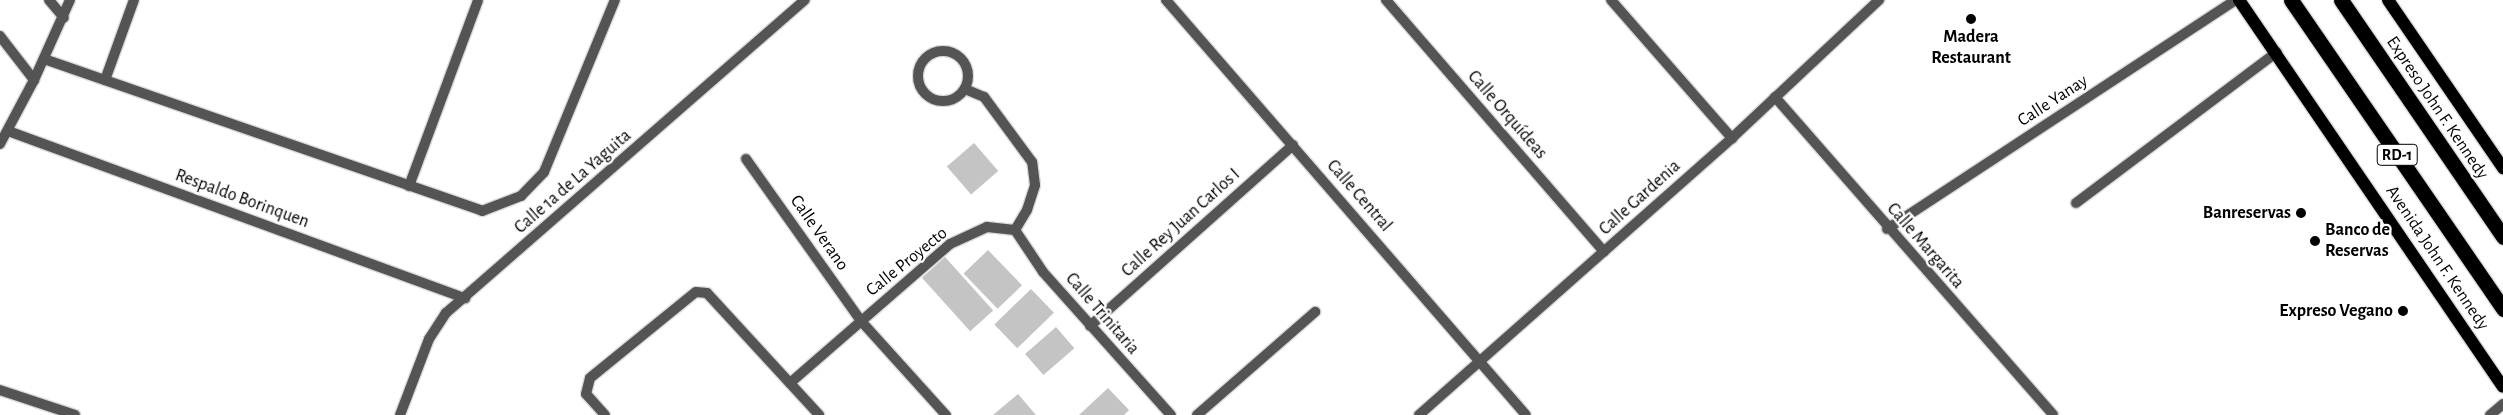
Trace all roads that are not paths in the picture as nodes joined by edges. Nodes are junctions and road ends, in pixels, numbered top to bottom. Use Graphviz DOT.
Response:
graph roads {
  1 [pos="49,0"];
  2 [pos="70,0"];
  3 [pos="134,0"];
  4 [pos="478,0"];
  5 [pos="615,0"];
  6 [pos="805,0"];
  7 [pos="1166,0"];
  8 [pos="1386,0"];
  9 [pos="1611,0"];
  10 [pos="1879,0"];
  11 [pos="2237,0"];
  12 [pos="2291,0"];
  13 [pos="2341,0"];
  14 [pos="2388,0"];
  15 [pos="64,18"];
  16 [pos="0,36"];
  17 [pos="2277,52"];
  18 [pos="44,59"];
  19 [pos="34,80"];
  20 [pos="105,80"];
  21 [pos="964,89"];
  22 [pos="1775,97"];
  23 [pos="8,131"];
  24 [pos="1732,138"];
  25 [pos="0,144"];
  26 [pos="1293,145"];
  27 [pos="746,159"];
  28 [pos="2503,168"];
  29 [pos="409,186"];
  30 [pos="2076,203"];
  31 [pos="1887,229"];
  32 [pos="1015,230"];
  33 [pos="2503,237"];
  34 [pos="1604,252"];
  35 [pos="465,298"];
  36 [pos="2503,309"];
  37 [pos="1315,312"];
  38 [pos="861,321"];
  39 [pos="1090,326"];
  40 [pos="1480,362"];
  41 [pos="790,383"];
  42 [pos="2503,387"];
  43 [pos="0,390"];
  44 [pos="2503,404"];
  45 [pos="75,415"];
  46 [pos="400,415"];
  47 [pos="605,415"];
  48 [pos="819,415"];
  49 [pos="946,415"];
  50 [pos="1171,415"];
  51 [pos="1197,415"];
  52 [pos="1419,415"];
  53 [pos="1526,415"];
  54 [pos="2053,415"];
  55 [pos="2490,415"];
  1 -- 15 [label="street"];
  2 -- 15 [label="street"];
  3 -- 20 [label="street"];
  4 -- 29 [label="street"];
  5 -- 29 [label="street"];
  6 -- 35 [label="street, Calle 1a de La Yaguita"];
  7 -- 26 [label="street, Calle Central"];
  8 -- 34 [label="street, Calle Orquídeas"];
  9 -- 24 [label="street"];
  10 -- 22 [label="street, Calle Gardenia"];
  11 -- 17 [label="main road, Avenida John F. Kennedy"];
  11 -- 31 [label="street, Calle Yanay"];
  12 -- 36 [label="highway, RD-1"];
  13 -- 33 [label="highway, Expreso John F. Kennedy / RD-1"];
  14 -- 28 [label="main road"];
  15 -- 18 [label="street"];
  16 -- 19 [label="street"];
  17 -- 30 [label="street"];
  17 -- 42 [label="main road, Avenida John F. Kennedy"];
  18 -- 19 [label="street"];
  18 -- 20 [label="street"];
  19 -- 23 [label="street"];
  20 -- 29 [label="street"];
  21 -- 21 [label="street"];
  21 -- 32 [label="street"];
  22 -- 24 [label="street, Calle Gardenia"];
  22 -- 31 [label="street, Calle Margarita"];
  23 -- 25 [label="street"];
  23 -- 35 [label="street, Respaldo Borinquen"];
  24 -- 34 [label="street, Calle Gardenia"];
  26 -- 39 [label="street, Calle Rey Juan Carlos I"];
  26 -- 40 [label="street, Calle Central"];
  27 -- 38 [label="street, Calle Verano"];
  31 -- 54 [label="street, Calle Margarita"];
  32 -- 38 [label="street, Calle Proyecto"];
  32 -- 39 [label="street, Calle Trinitaria"];
  34 -- 40 [label="street, Calle Gardenia"];
  35 -- 46 [label="street, Calle 1a de La Yaguita"];
  37 -- 51 [label="street"];
  38 -- 41 [label="street, Calle Proyecto"];
  38 -- 49 [label="street, Calle Verano"];
  39 -- 50 [label="street, Calle Trinitaria"];
  40 -- 52 [label="street, Calle Gardenia"];
  40 -- 53 [label="street, Calle Central"];
  41 -- 47 [label="street"];
  41 -- 48 [label="street"];
  43 -- 45 [label="street"];
  44 -- 55 [label="street"];
}
